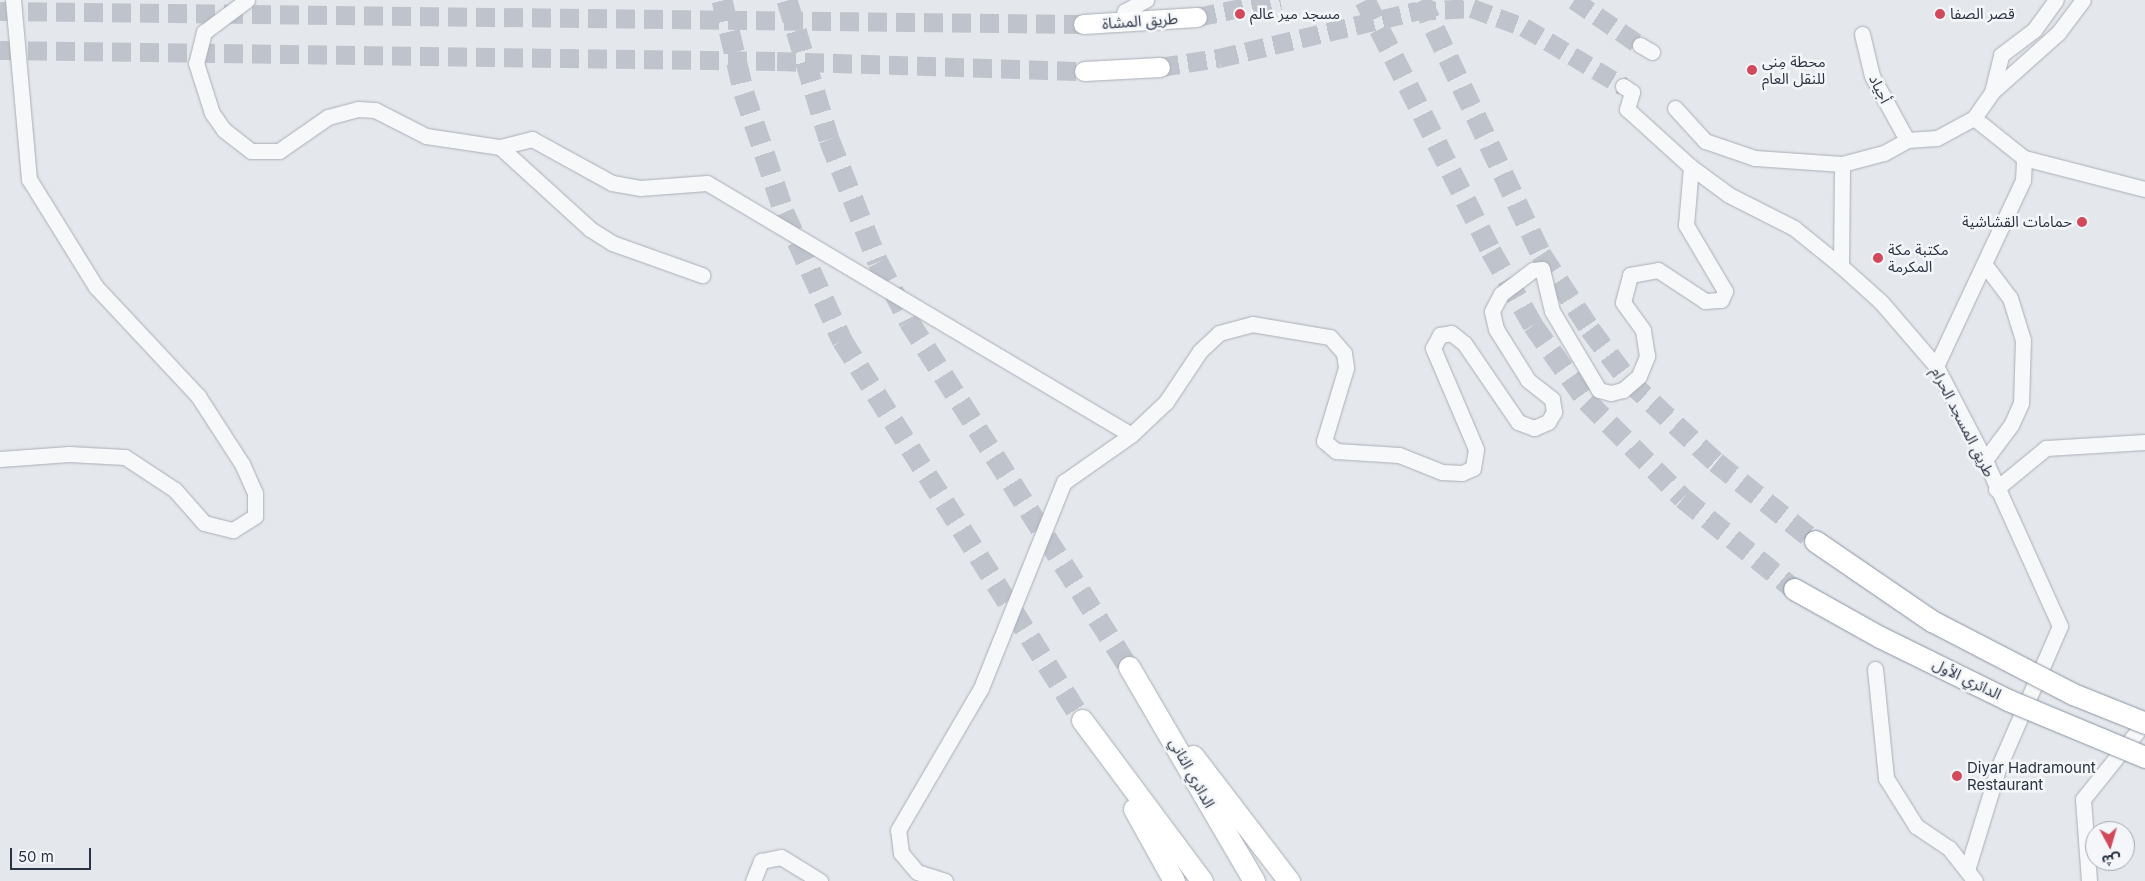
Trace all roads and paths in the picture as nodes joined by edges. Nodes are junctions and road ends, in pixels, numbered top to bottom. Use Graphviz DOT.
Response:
graph roads {
  1 [pos="14,0"];
  2 [pos="247,0"];
  3 [pos="1146,0"];
  4 [pos="2056,0"];
  5 [pos="2083,0"];
  6 [pos="1197,17"];
  7 [pos="1120,23"];
  8 [pos="1083,24"];
  9 [pos="1862,34"];
  10 [pos="1160,67"];
  11 [pos="1084,71"];
  12 [pos="1627,89"];
  13 [pos="1992,92"];
  14 [pos="1675,108"];
  15 [pos="1974,118"];
  16 [pos="1907,140"];
  17 [pos="500,147"];
  18 [pos="2024,158"];
  19 [pos="1842,164"];
  20 [pos="1691,167"];
  21 [pos="2145,189"];
  22 [pos="1985,265"];
  23 [pos="1841,266"];
  24 [pos="702,275"];
  25 [pos="1936,366"];
  26 [pos="1131,435"];
  27 [pos="2145,442"];
  28 [pos="0,459"];
  29 [pos="1985,460"];
  30 [pos="1996,489"];
  31 [pos="1815,541"];
  32 [pos="1794,588"];
  33 [pos="1128,667"];
  34 [pos="1875,669"];
  35 [pos="1082,720"];
  36 [pos="1163,721"];
  37 [pos="2145,722"];
  38 [pos="2145,757"];
  39 [pos="1107,758"];
  40 [pos="1968,867"];
  41 [pos="753,881"];
  42 [pos="820,881"];
  43 [pos="945,881"];
  44 [pos="1174,881"];
  45 [pos="1202,881"];
  46 [pos="1254,881"];
  47 [pos="1289,881"];
  48 [pos="1975,881"];
  49 [pos="2089,881"];
  1 -- 28 [label="street"];
  2 -- 17 [label="street"];
  3 -- 7 [label="street"];
  4 -- 13 [label="street"];
  5 -- 13 [label="street"];
  6 -- 7 [label="main road, طريق المشاة"];
  7 -- 8 [label="main road, طريق المشاة"];
  9 -- 16 [label="street, أجياد"];
  10 -- 11 [label="main road"];
  12 -- 20 [label="street, طريق المسجد الحرام"];
  13 -- 15 [label="street"];
  14 -- 19 [label="street"];
  15 -- 16 [label="street"];
  15 -- 18 [label="street"];
  16 -- 19 [label="street"];
  17 -- 24 [label="street"];
  17 -- 26 [label="street"];
  18 -- 21 [label="street"];
  18 -- 22 [label="street"];
  19 -- 23 [label="street"];
  20 -- 23 [label="street, طريق المسجد الحرام"];
  20 -- 26 [label="street"];
  22 -- 25 [label="street"];
  22 -- 29 [label="street"];
  23 -- 25 [label="street, طريق المسجد الحرام"];
  25 -- 29 [label="street, طريق المسجد الحرام"];
  26 -- 43 [label="street"];
  27 -- 30 [label="street"];
  29 -- 30 [label="street, طريق المسجد الحرام"];
  30 -- 40 [label="street, طريق المسجد الحرام"];
  31 -- 37 [label="highway, bridge"];
  32 -- 38 [label="highway, الدائري الأول, bridge"];
  33 -- 36 [label="highway, الدائري الثاني"];
  34 -- 40 [label="street"];
  35 -- 39 [label="highway"];
  36 -- 46 [label="highway, الدائري الثاني"];
  36 -- 47 [label="highway"];
  37 -- 49 [label="street"];
  39 -- 44 [label="highway"];
  39 -- 45 [label="highway"];
  40 -- 48 [label="street"];
  41 -- 42 [label="street"];
}
